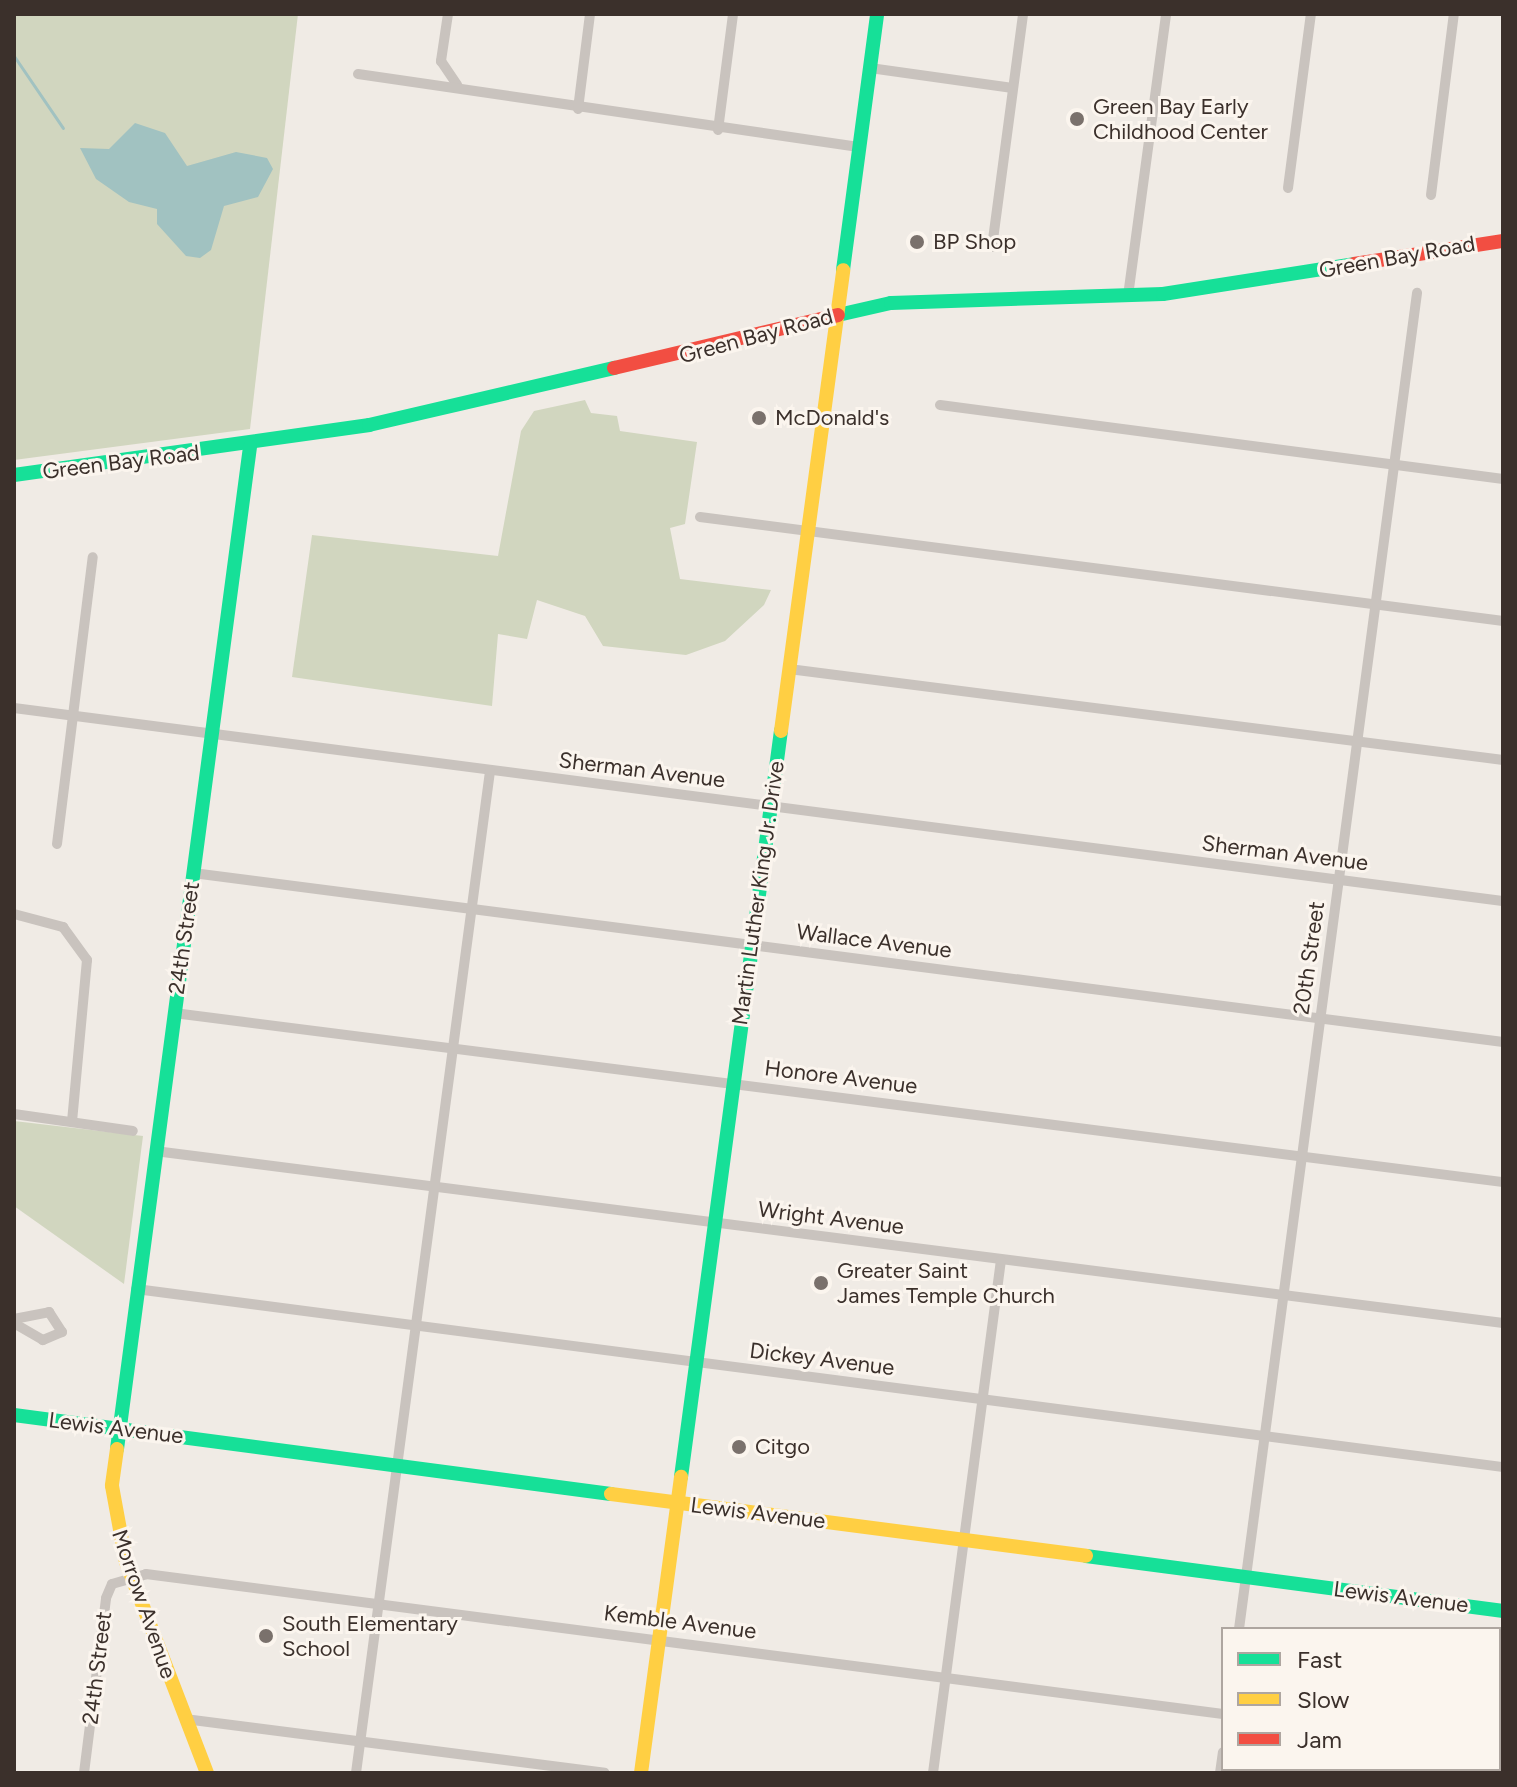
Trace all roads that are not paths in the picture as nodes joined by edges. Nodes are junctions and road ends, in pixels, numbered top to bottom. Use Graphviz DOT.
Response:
graph roads {
  1 [pos="448,14"];
  2 [pos="590,14"];
  3 [pos="733,14"];
  4 [pos="877,14"];
  5 [pos="1023,14"];
  6 [pos="1166,14"];
  7 [pos="1311,14"];
  8 [pos="1454,14"];
  9 [pos="870,68"];
  10 [pos="358,74"];
  11 [pos="457,85"];
  12 [pos="1013,88"];
  13 [pos="578,109"];
  14 [pos="718,130"];
  15 [pos="859,147"];
  16 [pos="1288,188"];
  17 [pos="1431,195"];
  18 [pos="1503,241"];
  19 [pos="992,247"];
  20 [pos="1417,293"];
  21 [pos="1128,296"];
  22 [pos="836,315"];
  23 [pos="940,405"];
  24 [pos="250,447"];
  25 [pos="1395,465"];
  26 [pos="14,475"];
  27 [pos="1503,479"];
  28 [pos="700,517"];
  29 [pos="807,531"];
  30 [pos="93,557"];
  31 [pos="1376,605"];
  32 [pos="1503,621"];
  33 [pos="789,669"];
  34 [pos="14,708"];
  35 [pos="73,716"];
  36 [pos="211,734"];
  37 [pos="1358,741"];
  38 [pos="1503,760"];
  39 [pos="490,771"];
  40 [pos="770,807"];
  41 [pos="57,844"];
  42 [pos="193,873"];
  43 [pos="1339,880"];
  44 [pos="1503,901"];
  45 [pos="472,909"];
  46 [pos="14,914"];
  47 [pos="752,945"];
  48 [pos="174,1013"];
  49 [pos="1321,1018"];
  50 [pos="1503,1042"];
  51 [pos="453,1048"];
  52 [pos="733,1084"];
  53 [pos="14,1114"];
  54 [pos="72,1121"];
  55 [pos="133,1131"];
  56 [pos="155,1151"];
  57 [pos="1302,1156"];
  58 [pos="1503,1182"];
  59 [pos="434,1187"];
  60 [pos="714,1223"];
  61 [pos="1001,1260"];
  62 [pos="136,1289"];
  63 [pos="1284,1296"];
  64 [pos="1503,1323"];
  65 [pos="416,1327"];
  66 [pos="695,1363"];
  67 [pos="983,1400"];
  68 [pos="14,1415"];
  69 [pos="118,1429"];
  70 [pos="1265,1436"];
  71 [pos="399,1465"];
  72 [pos="1503,1467"];
  73 [pos="677,1503"];
  74 [pos="964,1540"];
  75 [pos="131,1576"];
  76 [pos="1246,1577"];
  77 [pos="379,1603"];
  78 [pos="1503,1611"];
  79 [pos="1239,1627"];
  80 [pos="658,1640"];
  81 [pos="946,1677"];
  82 [pos="1221,1714"];
  83 [pos="185,1719"];
  84 [pos="360,1741"];
  85 [pos="84,1773"];
  86 [pos="207,1773"];
  87 [pos="356,1773"];
  88 [pos="605,1773"];
  89 [pos="641,1773"];
  90 [pos="933,1773"];
  1 -- 11 [label="street"];
  2 -- 13 [label="street"];
  3 -- 14 [label="street"];
  4 -- 9 [label="street, Martin Luther King Jr. Drive"];
  5 -- 12 [label="street"];
  6 -- 21 [label="street"];
  7 -- 16 [label="street"];
  8 -- 17 [label="street"];
  9 -- 12 [label="street"];
  9 -- 15 [label="street, Martin Luther King Jr. Drive"];
  10 -- 11 [label="street"];
  11 -- 13 [label="street"];
  12 -- 19 [label="street"];
  13 -- 14 [label="street"];
  14 -- 15 [label="street"];
  15 -- 22 [label="street, Martin Luther King Jr. Drive"];
  18 -- 21 [label="street, Green Bay Road"];
  20 -- 25 [label="street, 20th Street"];
  21 -- 22 [label="street, Green Bay Road"];
  22 -- 24 [label="street, Green Bay Road"];
  22 -- 29 [label="street, Martin Luther King Jr. Drive"];
  23 -- 25 [label="street"];
  24 -- 26 [label="street, Green Bay Road"];
  24 -- 36 [label="street, 24th Street"];
  25 -- 27 [label="street"];
  25 -- 31 [label="street, 20th Street"];
  28 -- 29 [label="street"];
  29 -- 31 [label="street"];
  29 -- 33 [label="street, Martin Luther King Jr. Drive"];
  30 -- 35 [label="street"];
  31 -- 32 [label="street"];
  31 -- 37 [label="street, 20th Street"];
  33 -- 37 [label="street"];
  33 -- 40 [label="street, Martin Luther King Jr. Drive"];
  34 -- 35 [label="street, Sherman Avenue"];
  35 -- 36 [label="street, Sherman Avenue"];
  35 -- 41 [label="street"];
  36 -- 39 [label="street, Sherman Avenue"];
  36 -- 42 [label="street, 24th Street"];
  37 -- 38 [label="street"];
  37 -- 43 [label="street, 20th Street"];
  39 -- 40 [label="street, Sherman Avenue"];
  39 -- 45 [label="street"];
  40 -- 43 [label="street, Sherman Avenue"];
  40 -- 47 [label="street, Martin Luther King Jr. Drive"];
  42 -- 45 [label="street, Wallace Avenue"];
  42 -- 48 [label="street, 24th Street"];
  43 -- 44 [label="street, Sherman Avenue"];
  43 -- 49 [label="street, 20th Street"];
  45 -- 47 [label="street, Wallace Avenue"];
  45 -- 51 [label="street"];
  46 -- 54 [label="street"];
  47 -- 49 [label="street, Wallace Avenue"];
  47 -- 52 [label="street, Martin Luther King Jr. Drive"];
  48 -- 51 [label="street, Honore Avenue"];
  48 -- 56 [label="street, 24th Street"];
  49 -- 50 [label="street, Wallace Avenue"];
  49 -- 57 [label="street, 20th Street"];
  51 -- 52 [label="street, Honore Avenue"];
  51 -- 59 [label="street"];
  52 -- 57 [label="street, Honore Avenue"];
  52 -- 60 [label="street, Martin Luther King Jr. Drive"];
  53 -- 54 [label="street"];
  54 -- 55 [label="street"];
  56 -- 59 [label="street, Wright Avenue"];
  56 -- 62 [label="street, 24th Street"];
  57 -- 58 [label="street, Honore Avenue"];
  57 -- 63 [label="street, 20th Street"];
  59 -- 60 [label="street, Wright Avenue"];
  59 -- 65 [label="street"];
  60 -- 61 [label="street, Wright Avenue"];
  60 -- 66 [label="street, Martin Luther King Jr. Drive"];
  61 -- 63 [label="street, Wright Avenue"];
  61 -- 67 [label="street"];
  62 -- 65 [label="street, Dickey Avenue"];
  62 -- 69 [label="street, 24th Street"];
  63 -- 64 [label="street, Wright Avenue"];
  63 -- 70 [label="street, 20th Street"];
  65 -- 66 [label="street, Dickey Avenue"];
  65 -- 71 [label="street"];
  66 -- 67 [label="street, Dickey Avenue"];
  66 -- 73 [label="street, Martin Luther King Jr. Drive"];
  67 -- 70 [label="street, Dickey Avenue"];
  67 -- 74 [label="street"];
  68 -- 69 [label="street, Lewis Avenue"];
  69 -- 71 [label="street, Lewis Avenue"];
  69 -- 75 [label="street, Morrow Avenue"];
  70 -- 72 [label="street, Dickey Avenue"];
  70 -- 76 [label="street, 20th Street"];
  71 -- 73 [label="street, Lewis Avenue"];
  71 -- 77 [label="street"];
  73 -- 74 [label="street, Lewis Avenue"];
  73 -- 80 [label="street, Martin Luther King Jr. Drive"];
  74 -- 76 [label="street, Lewis Avenue"];
  74 -- 81 [label="street"];
  75 -- 77 [label="street, Kemble Avenue"];
  75 -- 83 [label="street, Morrow Avenue"];
  75 -- 85 [label="street, 24th Street"];
  76 -- 78 [label="street, Lewis Avenue"];
  76 -- 79 [label="street, 20th Street"];
  77 -- 80 [label="street, Kemble Avenue"];
  77 -- 84 [label="street"];
  80 -- 81 [label="street, Kemble Avenue"];
  80 -- 89 [label="street, Martin Luther King Jr. Drive"];
  81 -- 82 [label="street, Kemble Avenue"];
  81 -- 90 [label="street"];
  83 -- 84 [label="street"];
  83 -- 86 [label="street, Morrow Avenue"];
  84 -- 87 [label="street"];
  84 -- 88 [label="street"];
}
